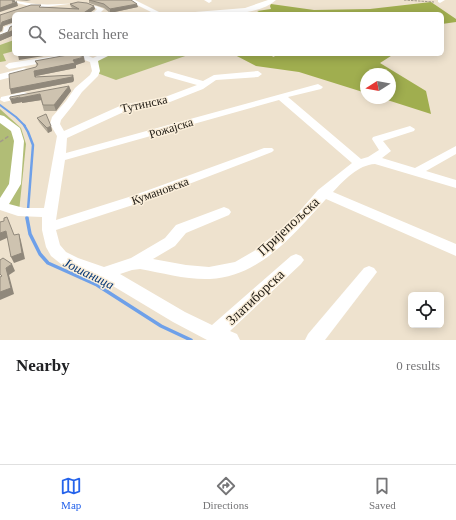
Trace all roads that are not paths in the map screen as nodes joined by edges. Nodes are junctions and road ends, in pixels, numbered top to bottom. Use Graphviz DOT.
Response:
graph roads {
  1 [pos="8,0"];
  2 [pos="86,0"];
  3 [pos="130,0"];
  4 [pos="273,0"];
  5 [pos="31,5"];
  6 [pos="51,5"];
  7 [pos="18,10"];
  8 [pos="245,10"];
  9 [pos="39,12"];
  10 [pos="97,12"];
  11 [pos="156,12"];
  12 [pos="220,12"];
  13 [pos="260,12"];
  14 [pos="12,26"];
  15 [pos="0,36"];
  16 [pos="68,56"];
  17 [pos="83,56"];
  18 [pos="104,56"];
  19 [pos="94,61"];
  20 [pos="37,62"];
  21 [pos="9,66"];
  22 [pos="168,74"];
  23 [pos="258,74"];
  24 [pos="0,77"];
  25 [pos="84,84"];
  26 [pos="205,84"];
  27 [pos="71,86"];
  28 [pos="318,87"];
  29 [pos="31,94"];
  30 [pos="282,97"];
  31 [pos="4,99"];
  32 [pos="0,118"];
  33 [pos="410,129"];
  34 [pos="62,136"];
  35 [pos="456,149"];
  36 [pos="268,150"];
  37 [pos="59,158"];
  38 [pos="373,159"];
  39 [pos="359,163"];
  40 [pos="416,172"];
  41 [pos="456,184"];
  42 [pos="323,193"];
  43 [pos="0,205"];
  44 [pos="45,212"];
  45 [pos="224,212"];
  46 [pos="50,234"];
  47 [pos="456,250"];
  48 [pos="296,260"];
  49 [pos="135,263"];
  50 [pos="369,272"];
  51 [pos="104,274"];
  52 [pos="223,337"];
  53 [pos="314,340"];
  1 -- 5 [label="street"];
  2 -- 6 [label="street"];
  2 -- 10 [label="street"];
  3 -- 11 [label="street"];
  4 -- 8 [label="street"];
  5 -- 6 [label="street"];
  5 -- 7 [label="street"];
  6 -- 9 [label="street"];
  8 -- 12 [label="street"];
  8 -- 13 [label="street"];
  14 -- 15 [label="street"];
  16 -- 20 [label="street"];
  17 -- 19 [label="street"];
  18 -- 19 [label="street"];
  19 -- 25 [label="street"];
  20 -- 21 [label="street"];
  20 -- 24 [label="street"];
  22 -- 26 [label="street"];
  23 -- 26 [label="street, Тутинска"];
  25 -- 27 [label="street"];
  25 -- 34 [label="street"];
  26 -- 34 [label="street, Тутинска"];
  28 -- 30 [label="street, Рожајска"];
  29 -- 31 [label="street"];
  30 -- 37 [label="street, Рожајска"];
  30 -- 39 [label="street"];
  32 -- 43 [label="street"];
  33 -- 38 [label="street"];
  34 -- 37 [label="street"];
  35 -- 40 [label="street"];
  36 -- 46 [label="street, Кумановска"];
  37 -- 44 [label="street"];
  38 -- 39 [label="street, Пријепољска"];
  38 -- 40 [label="street"];
  39 -- 42 [label="street, Пријепољска"];
  40 -- 41 [label="street"];
  42 -- 47 [label="street, Пријепољска"];
  42 -- 49 [label="street, Пријепољска"];
  43 -- 44 [label="street"];
  44 -- 46 [label="street"];
  45 -- 49 [label="street, Пријепољска"];
  46 -- 51 [label="street"];
  48 -- 52 [label="street, Златиборска"];
  49 -- 51 [label="street, Пријепољска"];
  50 -- 53 [label="street"];
  51 -- 52 [label="street, Златиборска"];
}
